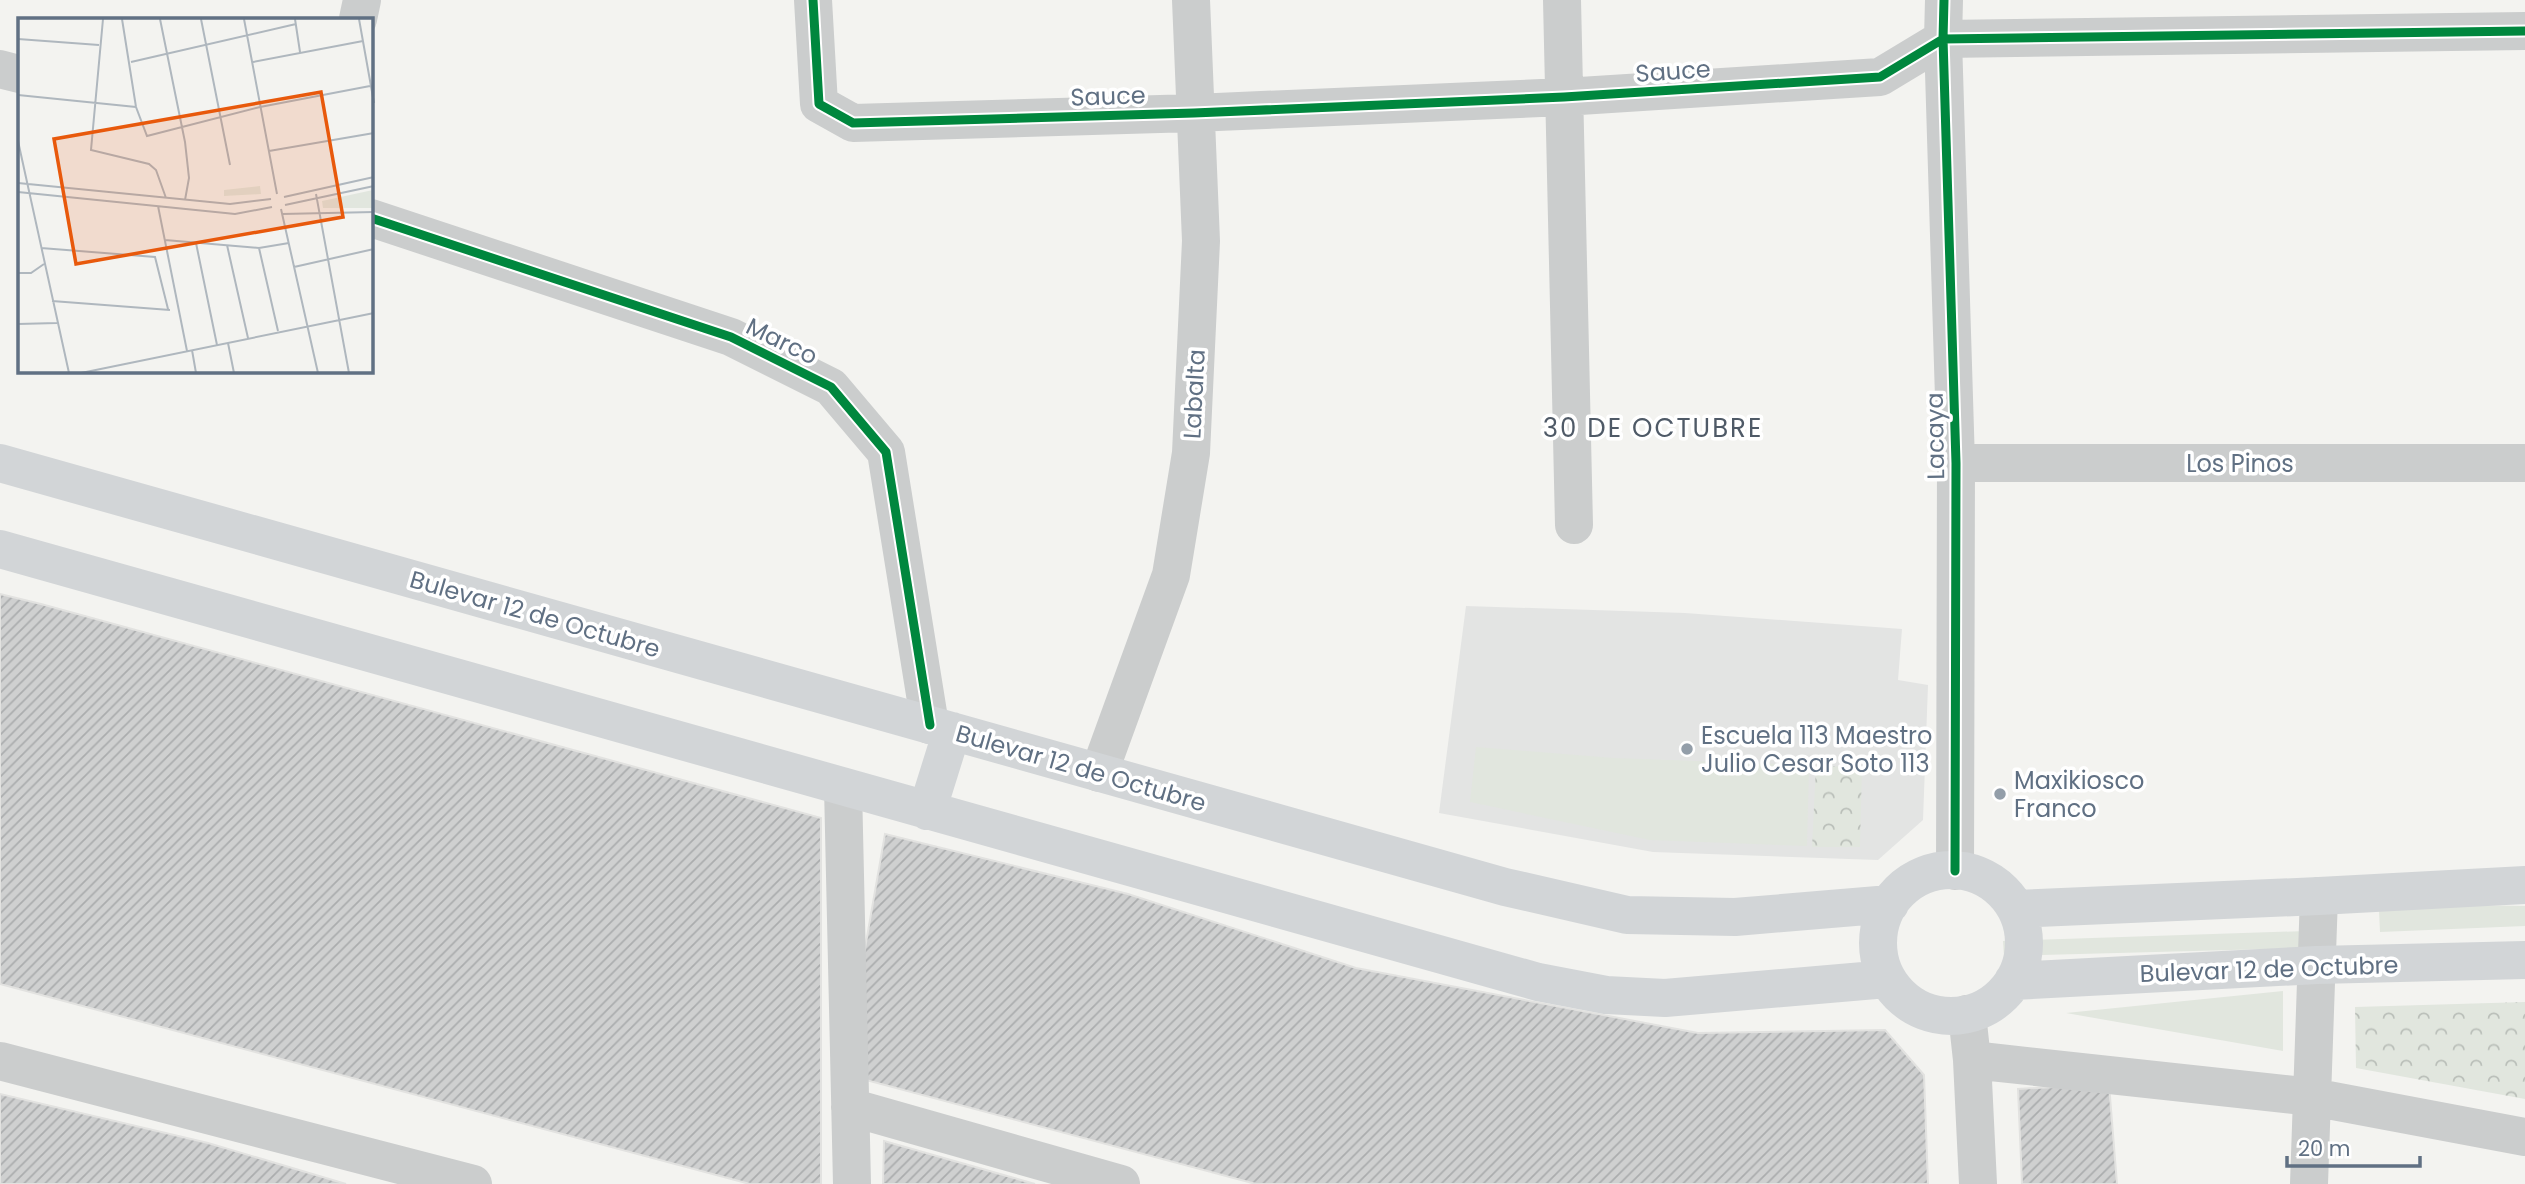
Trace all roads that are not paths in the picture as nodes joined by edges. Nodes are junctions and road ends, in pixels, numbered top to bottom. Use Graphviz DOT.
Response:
graph roads {
  1 [pos="362,0"];
  2 [pos="813,0"];
  3 [pos="1191,0"];
  4 [pos="1562,0"];
  5 [pos="1944,0"];
  6 [pos="358,18"];
  7 [pos="2525,31"];
  8 [pos="1943,39"];
  9 [pos="0,69"];
  10 [pos="18,74"];
  11 [pos="1564,97"];
  12 [pos="1194,113"];
  13 [pos="373,219"];
  14 [pos="0,463"];
  15 [pos="1956,463"];
  16 [pos="2525,463"];
  17 [pos="1574,525"];
  18 [pos="0,549"];
  19 [pos="941,728"];
  20 [pos="1099,773"];
  21 [pos="842,787"];
  22 [pos="927,811"];
  23 [pos="1955,871"];
  24 [pos="2525,885"];
  25 [pos="2319,896"];
  26 [pos="1890,904"];
  27 [pos="2016,909"];
  28 [pos="2525,960"];
  29 [pos="2317,965"];
  30 [pos="1887,979"];
  31 [pos="2013,981"];
  32 [pos="1967,1014"];
  33 [pos="1972,1060"];
  34 [pos="0,1061"];
  35 [pos="2312,1097"];
  36 [pos="850,1107"];
  37 [pos="2525,1137"];
  38 [pos="473,1184"];
  39 [pos="852,1184"];
  40 [pos="1121,1184"];
  41 [pos="1978,1184"];
  42 [pos="2309,1184"];
  1 -- 6 [label="street"];
  2 -- 12 [label="street, Sauce"];
  3 -- 12 [label="street, Labalta"];
  4 -- 11 [label="street"];
  5 -- 8 [label="street, Lacaya"];
  7 -- 8 [label="street"];
  8 -- 11 [label="street, Sauce"];
  8 -- 15 [label="street, Lacaya"];
  9 -- 10 [label="street"];
  11 -- 12 [label="street, Sauce"];
  11 -- 17 [label="street"];
  12 -- 20 [label="street, Labalta"];
  13 -- 19 [label="street, Marco"];
  14 -- 19 [label="main road, Bulevar 12 de Octubre"];
  15 -- 16 [label="street, Los Pinos"];
  15 -- 23 [label="street, Lacaya"];
  18 -- 21 [label="main road"];
  19 -- 20 [label="main road, Bulevar 12 de Octubre"];
  19 -- 22 [label="main road"];
  20 -- 26 [label="main road, Bulevar 12 de Octubre"];
  21 -- 22 [label="main road"];
  21 -- 36 [label="street"];
  22 -- 30 [label="main road"];
  23 -- 26 [label="main road"];
  23 -- 27 [label="main road"];
  24 -- 25 [label="main road"];
  25 -- 27 [label="main road"];
  25 -- 29 [label="street"];
  26 -- 30 [label="main road"];
  27 -- 31 [label="main road"];
  28 -- 29 [label="main road, Bulevar 12 de Octubre"];
  29 -- 31 [label="main road, Bulevar 12 de Octubre"];
  29 -- 35 [label="street"];
  30 -- 32 [label="main road"];
  31 -- 32 [label="main road"];
  32 -- 33 [label="street"];
  33 -- 35 [label="street"];
  33 -- 41 [label="street"];
  34 -- 38 [label="street"];
  35 -- 37 [label="street"];
  35 -- 42 [label="street"];
  36 -- 39 [label="street"];
  36 -- 40 [label="street"];
}
